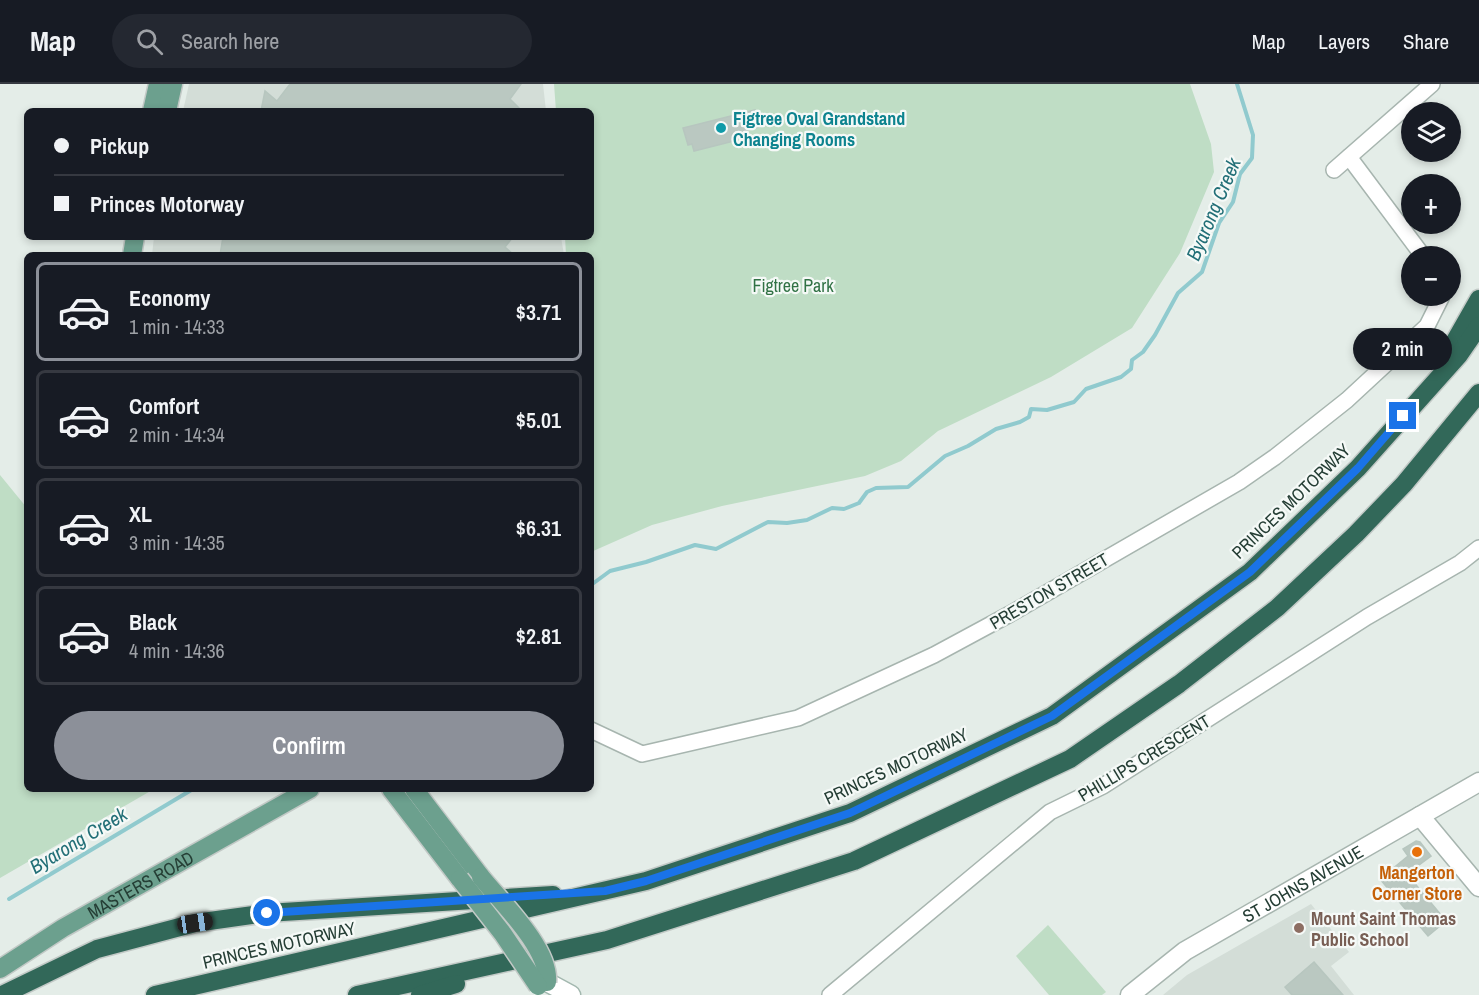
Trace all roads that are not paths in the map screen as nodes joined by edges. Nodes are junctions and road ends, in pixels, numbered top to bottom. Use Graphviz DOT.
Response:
graph roads {
  1 [pos="158,84"];
  2 [pos="173,84"];
  3 [pos="1432,84"];
  4 [pos="154,108"];
  5 [pos="168,108"];
  6 [pos="1348,157"];
  7 [pos="1334,170"];
  8 [pos="1415,246"];
  9 [pos="1479,299"];
  10 [pos="1437,306"];
  11 [pos="1479,326"];
  12 [pos="1428,388"];
  13 [pos="1479,393"];
  14 [pos="1479,548"];
  15 [pos="594,731"];
  16 [pos="1479,782"];
  17 [pos="297,792"];
  18 [pos="304,792"];
  19 [pos="394,792"];
  20 [pos="416,792"];
  21 [pos="281,803"];
  22 [pos="1420,816"];
  23 [pos="1479,887"];
  24 [pos="605,891"];
  25 [pos="607,940"];
  26 [pos="0,969"];
  27 [pos="544,987"];
  28 [pos="2,995"];
  29 [pos="155,995"];
  30 [pos="357,995"];
  31 [pos="420,995"];
  32 [pos="571,995"];
  33 [pos="830,995"];
  34 [pos="1130,995"];
  1 -- 4 [label="main road"];
  2 -- 5 [label="main road"];
  3 -- 6 [label="street"];
  6 -- 7 [label="street"];
  6 -- 8 [label="street"];
  9 -- 12 [label="highway"];
  10 -- 15 [label="street, PRESTON STREET"];
  11 -- 12 [label="highway, PRINCES MOTORWAY"];
  12 -- 24 [label="highway, PRINCES MOTORWAY"];
  13 -- 25 [label="highway"];
  14 -- 33 [label="street, PHILLIPS CRESCENT"];
  16 -- 22 [label="street, ST JOHNS AVENUE"];
  17 -- 21 [label="main road, MASTERS ROAD"];
  18 -- 21 [label="main road, MASTERS ROAD"];
  19 -- 27 [label="main road, bridge"];
  20 -- 27 [label="main road, bridge"];
  21 -- 26 [label="main road, MASTERS ROAD"];
  22 -- 23 [label="street"];
  22 -- 34 [label="street, ST JOHNS AVENUE"];
  24 -- 28 [label="highway"];
  24 -- 29 [label="highway, PRINCES MOTORWAY"];
  25 -- 30 [label="highway"];
  25 -- 31 [label="highway"];
  27 -- 32 [label="street"];
}
